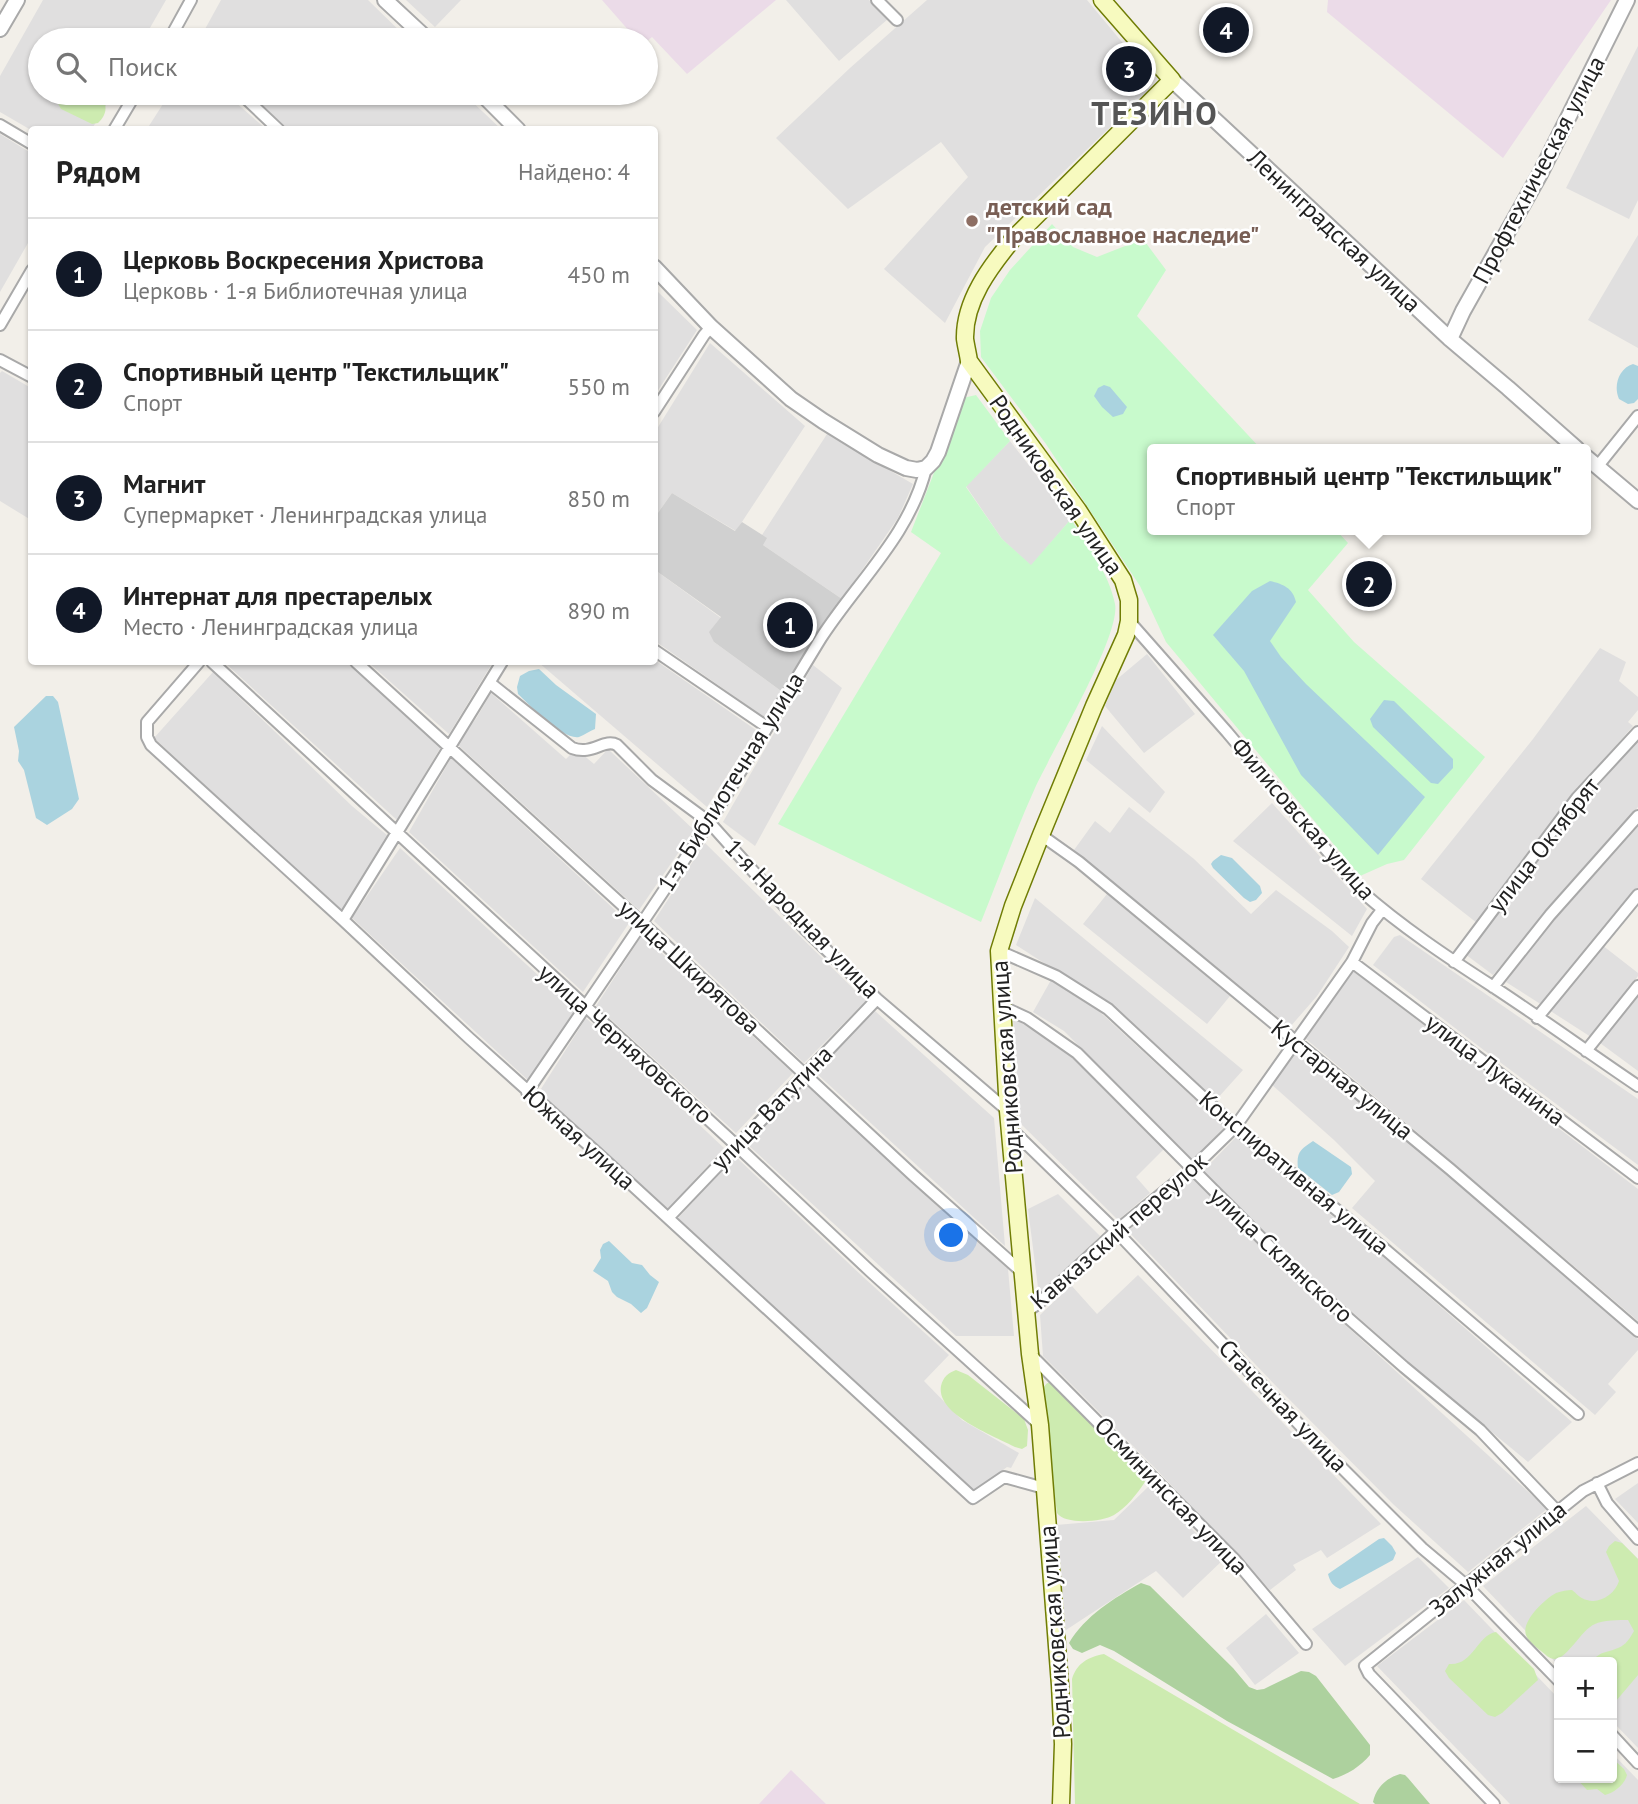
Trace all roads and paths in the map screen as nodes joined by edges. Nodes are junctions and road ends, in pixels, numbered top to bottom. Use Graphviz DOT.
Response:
graph roads {
  1 [pos="191,0"];
  2 [pos="385,0"];
  3 [pos="877,0"];
  4 [pos="1102,0"];
  5 [pos="1627,0"];
  6 [pos="14,1"];
  7 [pos="897,20"];
  8 [pos="180,28"];
  9 [pos="415,28"];
  10 [pos="0,29"];
  11 [pos="1172,80"];
  12 [pos="129,105"];
  13 [pos="253,105"];
  14 [pos="493,105"];
  15 [pos="0,125"];
  16 [pos="116,126"];
  17 [pos="275,126"];
  18 [pos="514,126"];
  19 [pos="28,142"];
  20 [pos="658,271"];
  21 [pos="28,277"];
  22 [pos="0,325"];
  23 [pos="711,327"];
  24 [pos="1450,339"];
  25 [pos="0,360"];
  26 [pos="969,362"];
  27 [pos="28,375"];
  28 [pos="658,406"];
  29 [pos="1638,416"];
  30 [pos="1571,444"];
  31 [pos="1592,462"];
  32 [pos="926,468"];
  33 [pos="1638,501"];
  34 [pos="1129,621"];
  35 [pos="658,653"];
  36 [pos="196,665"];
  37 [pos="215,665"];
  38 [pos="359,665"];
  39 [pos="500,665"];
  40 [pos="490,683"];
  41 [pos="767,727"];
  42 [pos="1638,732"];
  43 [pos="449,746"];
  44 [pos="1638,816"];
  45 [pos="709,821"];
  46 [pos="397,833"];
  47 [pos="1041,835"];
  48 [pos="1638,895"];
  49 [pos="1382,910"];
  50 [pos="343,920"];
  51 [pos="642,923"];
  52 [pos="999,951"];
  53 [pos="1352,962"];
  54 [pos="1454,962"];
  55 [pos="1638,986"];
  56 [pos="1493,987"];
  57 [pos="877,999"];
  58 [pos="1001,1006"];
  59 [pos="585,1007"];
  60 [pos="1537,1018"];
  61 [pos="1294,1041"];
  62 [pos="1586,1051"];
  63 [pos="804,1074"];
  64 [pos="1638,1087"];
  65 [pos="527,1092"];
  66 [pos="1008,1119"];
  67 [pos="1235,1127"];
  68 [pos="736,1145"];
  69 [pos="1191,1170"];
  70 [pos="1638,1178"];
  71 [pos="668,1218"];
  72 [pos="1116,1231"];
  73 [pos="1023,1273"];
  74 [pos="1026,1312"];
  75 [pos="1638,1331"];
  76 [pos="1030,1354"];
  77 [pos="1578,1414"];
  78 [pos="1040,1425"];
  79 [pos="1638,1463"];
  80 [pos="1597,1483"];
  81 [pos="1044,1488"];
  82 [pos="1557,1511"];
  83 [pos="1638,1539"];
  84 [pos="1466,1585"];
  85 [pos="1306,1644"];
  86 [pos="1554,1676"];
  87 [pos="1617,1740"];
  88 [pos="1638,1763"];
  89 [pos="1061,1804"];
  90 [pos="1494,1804"];
  1 -- 8 [label="street"];
  2 -- 9 [label="street"];
  3 -- 7 [label="street"];
  4 -- 11 [label="main road, Ленинградская улица"];
  5 -- 24 [label="street, Профтехническая улица"];
  6 -- 10 [label="street"];
  11 -- 24 [label="street, Ленинградская улица"];
  11 -- 26 [label="main road"];
  12 -- 16 [label="street"];
  13 -- 17 [label="street"];
  14 -- 18 [label="street"];
  15 -- 19 [label="street"];
  20 -- 23 [label="street"];
  21 -- 22 [label="street"];
  23 -- 28 [label="street"];
  23 -- 32 [label="street"];
  24 -- 30 [label="street, Ленинградская улица"];
  25 -- 27 [label="street"];
  26 -- 32 [label="street"];
  26 -- 34 [label="main road, Родниковская улица"];
  29 -- 31 [label="street"];
  31 -- 33 [label="street"];
  32 -- 41 [label="street, 1-я Библиотечная улица"];
  34 -- 47 [label="main road, Родниковская улица"];
  34 -- 49 [label="street, Филисовская улица"];
  35 -- 41 [label="street"];
  36 -- 50 [label="street, Южная улица"];
  37 -- 46 [label="street, улица Черняховского"];
  38 -- 43 [label="street, улица Шкирятова"];
  39 -- 40 [label="street"];
  40 -- 43 [label="street"];
  40 -- 45 [label="street, 1-я Народная улица"];
  41 -- 45 [label="street, 1-я Библиотечная улица"];
  42 -- 54 [label="street, улица Октябрят"];
  43 -- 46 [label="street"];
  43 -- 51 [label="street, улица Шкирятова"];
  44 -- 56 [label="street"];
  45 -- 51 [label="street, 1-я Библиотечная улица"];
  45 -- 57 [label="street, 1-я Народная улица"];
  46 -- 50 [label="street"];
  46 -- 59 [label="street, улица Черняховского"];
  47 -- 52 [label="main road, Родниковская улица"];
  47 -- 61 [label="street, Кустарная улица"];
  48 -- 60 [label="street"];
  49 -- 53 [label="street, Кавказский переулок"];
  49 -- 54 [label="street, Филисовская улица"];
  50 -- 65 [label="street, Южная улица"];
  51 -- 59 [label="street, 1-я Библиотечная улица"];
  51 -- 63 [label="street, улица Шкирятова"];
  52 -- 58 [label="main road, Родниковская улица"];
  52 -- 67 [label="street, Конспиративная улица"];
  53 -- 61 [label="street, Кавказский переулок"];
  53 -- 70 [label="street, улица Луканина"];
  54 -- 56 [label="street, Филисовская улица"];
  55 -- 62 [label="street"];
  56 -- 60 [label="street, Филисовская улица"];
  57 -- 63 [label="street, улица Ватутина"];
  57 -- 66 [label="street, 1-я Народная улица"];
  58 -- 66 [label="main road, Родниковская улица"];
  58 -- 69 [label="street, улица Склянского"];
  59 -- 65 [label="street, 1-я Библиотечная улица"];
  59 -- 68 [label="street, улица Черняховского"];
  60 -- 62 [label="street, Филисовская улица"];
  61 -- 67 [label="street, Кавказский переулок"];
  61 -- 75 [label="street, Кустарная улица"];
  62 -- 64 [label="street, Филисовская улица"];
  63 -- 68 [label="street, улица Ватутина"];
  63 -- 73 [label="street, улица Шкирятова"];
  65 -- 71 [label="street, Южная улица"];
  66 -- 72 [label="street, Стачечная улица"];
  66 -- 73 [label="main road, Родниковская улица"];
  67 -- 69 [label="street, Кавказский переулок"];
  67 -- 77 [label="street, Конспиративная улица"];
  68 -- 71 [label="street, улица Ватутина"];
  68 -- 78 [label="street, улица Черняховского"];
  69 -- 72 [label="street, Кавказский переулок"];
  69 -- 82 [label="street, улица Склянского"];
  71 -- 81 [label="street, Южная улица"];
  72 -- 74 [label="street, Кавказский переулок"];
  72 -- 84 [label="street, Стачечная улица"];
  73 -- 74 [label="main road, Родниковская улица"];
  74 -- 76 [label="main road, Родниковская улица"];
  76 -- 78 [label="main road, Родниковская улица"];
  76 -- 85 [label="street, Осмининская улица"];
  78 -- 81 [label="main road, Родниковская улица"];
  79 -- 80 [label="street, Залужная улица"];
  80 -- 82 [label="street, Залужная улица"];
  80 -- 83 [label="street"];
  81 -- 89 [label="main road, Родниковская улица"];
  82 -- 84 [label="street, Залужная улица"];
  84 -- 86 [label="street, Стачечная улица"];
  84 -- 90 [label="street, Залужная улица"];
  87 -- 88 [label="street"];
}
